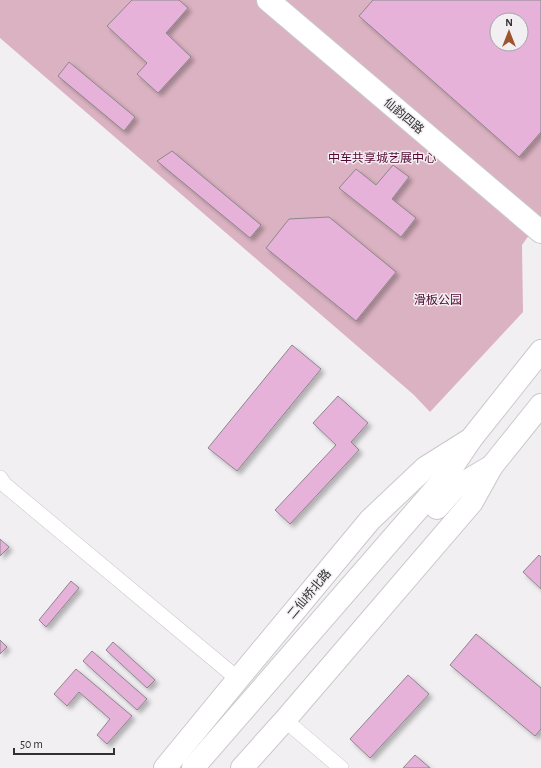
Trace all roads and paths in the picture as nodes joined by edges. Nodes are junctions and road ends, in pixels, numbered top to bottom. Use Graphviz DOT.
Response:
graph roads {
  1 [pos="268,0"];
  2 [pos="541,232"];
  3 [pos="541,351"];
  4 [pos="541,406"];
  5 [pos="471,439"];
  6 [pos="492,466"];
  7 [pos="0,478"];
  8 [pos="238,679"];
  9 [pos="285,720"];
  10 [pos="165,768"];
  11 [pos="193,768"];
  12 [pos="213,768"];
  13 [pos="242,768"];
  14 [pos="341,768"];
  1 -- 2 [label="main road, 仙韵四路"];
  3 -- 5 [label="main road"];
  4 -- 6 [label="main road"];
  5 -- 8 [label="main road, 二仙桥北路"];
  5 -- 11 [label="main road"];
  6 -- 9 [label="main road"];
  6 -- 12 [label="main road"];
  7 -- 8 [label="street"];
  8 -- 10 [label="main road, 二仙桥北路"];
  9 -- 13 [label="main road"];
  9 -- 14 [label="street"];
}
